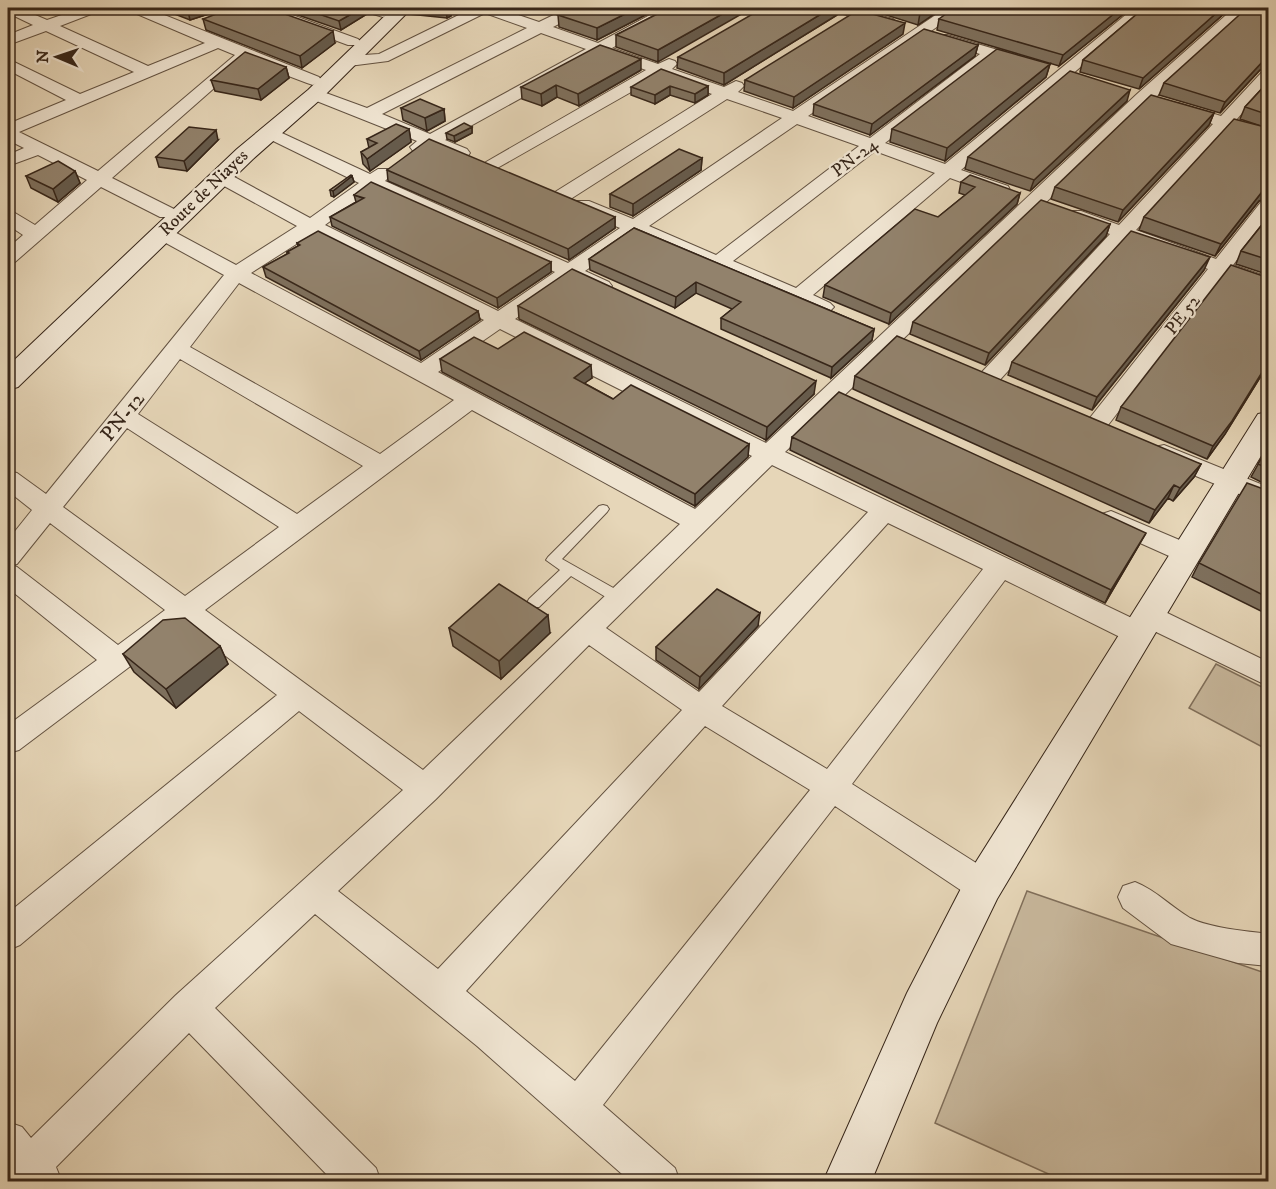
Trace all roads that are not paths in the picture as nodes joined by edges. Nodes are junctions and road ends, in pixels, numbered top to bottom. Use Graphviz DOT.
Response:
graph roads {
  1 [pos="8,8"];
  2 [pos="94,8"];
  3 [pos="135,8"];
  4 [pos="261,8"];
  5 [pos="484,8"];
  6 [pos="579,8"];
  7 [pos="673,8"];
  8 [pos="955,8"];
  9 [pos="1142,8"];
  10 [pos="386,9"];
  11 [pos="851,9"];
  12 [pos="1243,10"];
  13 [pos="206,22"];
  14 [pos="46,25"];
  15 [pos="834,25"];
  16 [pos="539,28"];
  17 [pos="188,29"];
  18 [pos="920,32"];
  19 [pos="8,40"];
  20 [pos="218,43"];
  21 [pos="598,48"];
  22 [pos="351,51"];
  23 [pos="992,53"];
  24 [pos="245,54"];
  25 [pos="678,58"];
  26 [pos="8,64"];
  27 [pos="659,70"];
  28 [pos="147,72"];
  29 [pos="755,74"];
  30 [pos="1062,74"];
  31 [pos="1269,75"];
  32 [pos="1085,81"];
  33 [pos="314,87"];
  34 [pos="725,93"];
  35 [pos="1131,94"];
  36 [pos="80,101"];
  37 [pos="368,114"];
  38 [pos="795,117"];
  39 [pos="1225,122"];
  40 [pos="8,132"];
  41 [pos="269,132"];
  42 [pos="1269,135"];
  43 [pos="429,139"];
  44 [pos="872,145"];
  45 [pos="36,149"];
  46 [pos="8,161"];
  47 [pos="492,166"];
  48 [pos="948,171"];
  49 [pos="512,175"];
  50 [pos="221,177"];
  51 [pos="100,181"];
  52 [pos="372,182"];
  53 [pos="542,188"];
  54 [pos="562,196"];
  55 [pos="1035,201"];
  56 [pos="1269,206"];
  57 [pos="8,217"];
  58 [pos="165,223"];
  59 [pos="311,226"];
  60 [pos="635,227"];
  61 [pos="1123,233"];
  62 [pos="36,234"];
  63 [pos="8,258"];
  64 [pos="718,263"];
  65 [pos="1221,267"];
  66 [pos="571,271"];
  67 [pos="235,274"];
  68 [pos="1269,284"];
  69 [pos="623,295"];
  70 [pos="798,297"];
  71 [pos="840,315"];
  72 [pos="500,320"];
  73 [pos="178,349"];
  74 [pos="8,362"];
  75 [pos="968,369"];
  76 [pos="421,373"];
  77 [pos="989,378"];
  78 [pos="8,381"];
  79 [pos="1011,387"];
  80 [pos="470,400"];
  81 [pos="1075,415"];
  82 [pos="124,416"];
  83 [pos="1269,421"];
  84 [pos="1097,424"];
  85 [pos="1117,433"];
  86 [pos="1148,446"];
  87 [pos="769,454"];
  88 [pos="381,466"];
  89 [pos="8,479"];
  90 [pos="1231,482"];
  91 [pos="1269,497"];
  92 [pos="603,509"];
  93 [pos="47,510"];
  94 [pos="1090,510"];
  95 [pos="884,511"];
  96 [pos="698,522"];
  97 [pos="298,527"];
  98 [pos="1187,554"];
  99 [pos="8,557"];
  100 [pos="1000,567"];
  101 [pos="569,570"];
  102 [pos="8,574"];
  103 [pos="619,598"];
  104 [pos="534,603"];
  105 [pos="185,610"];
  106 [pos="1143,625"];
  107 [pos="588,630"];
  108 [pos="117,660"];
  109 [pos="1269,675"];
  110 [pos="299,694"];
  111 [pos="702,709"];
  112 [pos="8,741"];
  113 [pos="831,787"];
  114 [pos="425,789"];
  115 [pos="983,886"];
  116 [pos="314,892"];
  117 [pos="1135,897"];
  118 [pos="8,934"];
  119 [pos="1269,950"];
  120 [pos="441,992"];
  121 [pos="189,1008"];
  122 [pos="579,1106"];
  123 [pos="23,1167"];
  124 [pos="362,1182"];
  125 [pos="661,1182"];
  126 [pos="847,1182"];
  1 -- 14 [label="street"];
  2 -- 14 [label="street"];
  3 -- 17 [label="street"];
  4 -- 22 [label="street"];
  5 -- 16 [label="street"];
  5 -- 22 [label="street"];
  6 -- 16 [label="street"];
  7 -- 21 [label="street"];
  8 -- 18 [label="street"];
  9 -- 30 [label="street"];
  10 -- 22 [label="main road, Route de Niayes"];
  11 -- 15 [label="street"];
  11 -- 18 [label="street"];
  12 -- 35 [label="street"];
  13 -- 17 [label="street"];
  14 -- 19 [label="street"];
  14 -- 28 [label="street"];
  16 -- 21 [label="street"];
  16 -- 37 [label="street"];
  17 -- 20 [label="street"];
  18 -- 23 [label="street"];
  18 -- 38 [label="street"];
  20 -- 24 [label="street"];
  20 -- 28 [label="street"];
  21 -- 27 [label="street"];
  21 -- 43 [label="street"];
  22 -- 33 [label="main road, Route de Niayes"];
  23 -- 30 [label="street"];
  23 -- 44 [label="street, PN-24"];
  24 -- 33 [label="street"];
  24 -- 51 [label="street"];
  25 -- 27 [label="street"];
  26 -- 36 [label="street"];
  27 -- 34 [label="street"];
  27 -- 47 [label="street"];
  28 -- 36 [label="street"];
  29 -- 34 [label="street"];
  30 -- 32 [label="street"];
  30 -- 48 [label="street"];
  31 -- 39 [label="street"];
  33 -- 37 [label="street"];
  33 -- 41 [label="main road, Route de Niayes"];
  33 -- 58 [label="main road, Route de Niayes"];
  34 -- 38 [label="street"];
  34 -- 54 [label="street"];
  35 -- 39 [label="street"];
  35 -- 55 [label="street"];
  36 -- 40 [label="street"];
  37 -- 43 [label="street"];
  38 -- 44 [label="street"];
  38 -- 60 [label="street"];
  39 -- 42 [label="street"];
  39 -- 61 [label="street"];
  40 -- 45 [label="street"];
  41 -- 50 [label="main road, Route de Niayes"];
  41 -- 52 [label="street"];
  43 -- 47 [label="street"];
  43 -- 52 [label="street"];
  44 -- 48 [label="street"];
  44 -- 64 [label="street, PN-24"];
  45 -- 46 [label="street"];
  45 -- 51 [label="street"];
  47 -- 49 [label="street"];
  48 -- 55 [label="street"];
  48 -- 70 [label="street"];
  50 -- 58 [label="main road, Route de Niayes"];
  50 -- 59 [label="street"];
  51 -- 58 [label="street"];
  51 -- 62 [label="street"];
  52 -- 59 [label="street"];
  52 -- 66 [label="street"];
  53 -- 54 [label="street"];
  54 -- 60 [label="street"];
  55 -- 61 [label="street"];
  55 -- 87 [label="street"];
  56 -- 65 [label="street, PE 52"];
  57 -- 62 [label="street"];
  58 -- 67 [label="street"];
  58 -- 74 [label="main road, Route de Niayes"];
  58 -- 78 [label="main road, Route de Niayes"];
  59 -- 67 [label="street"];
  59 -- 72 [label="street"];
  60 -- 64 [label="street"];
  60 -- 66 [label="street"];
  61 -- 65 [label="street"];
  61 -- 77 [label="street"];
  62 -- 63 [label="street"];
  64 -- 70 [label="street"];
  65 -- 68 [label="street"];
  65 -- 84 [label="street, PE 52"];
  66 -- 69 [label="street"];
  66 -- 72 [label="street"];
  67 -- 73 [label="street, PN-12"];
  67 -- 76 [label="street"];
  70 -- 71 [label="street"];
  72 -- 76 [label="street"];
  72 -- 87 [label="street"];
  73 -- 82 [label="street, PN-12"];
  73 -- 88 [label="street"];
  75 -- 77 [label="street"];
  76 -- 80 [label="street"];
  77 -- 79 [label="street"];
  80 -- 88 [label="street"];
  80 -- 96 [label="street"];
  81 -- 84 [label="street"];
  82 -- 93 [label="street, PN-12"];
  82 -- 97 [label="street"];
  83 -- 90 [label="main road"];
  84 -- 85 [label="street"];
  86 -- 90 [label="street"];
  87 -- 95 [label="street"];
  87 -- 96 [label="street"];
  88 -- 97 [label="street"];
  89 -- 93 [label="street"];
  90 -- 91 [label="street"];
  90 -- 98 [label="main road"];
  92 -- 101 [label="lane"];
  93 -- 99 [label="street, PN-12"];
  93 -- 105 [label="street"];
  94 -- 98 [label="street"];
  95 -- 100 [label="street"];
  95 -- 111 [label="street"];
  96 -- 103 [label="street"];
  97 -- 105 [label="street"];
  98 -- 106 [label="main road"];
  100 -- 106 [label="street"];
  100 -- 113 [label="street"];
  101 -- 103 [label="lane"];
  101 -- 104 [label="lane"];
  102 -- 108 [label="street"];
  103 -- 107 [label="street"];
  105 -- 108 [label="street"];
  105 -- 110 [label="street"];
  106 -- 109 [label="street"];
  106 -- 115 [label="main road"];
  107 -- 111 [label="street"];
  107 -- 114 [label="street"];
  108 -- 112 [label="street"];
  110 -- 114 [label="street"];
  110 -- 118 [label="street"];
  111 -- 113 [label="street"];
  111 -- 120 [label="street"];
  113 -- 115 [label="street"];
  113 -- 122 [label="street"];
  114 -- 116 [label="street"];
  115 -- 126 [label="main road"];
  116 -- 120 [label="street"];
  116 -- 121 [label="street"];
  117 -- 119 [label="street"];
  120 -- 122 [label="street"];
  121 -- 123 [label="street"];
  121 -- 124 [label="street"];
  122 -- 125 [label="street"];
}
